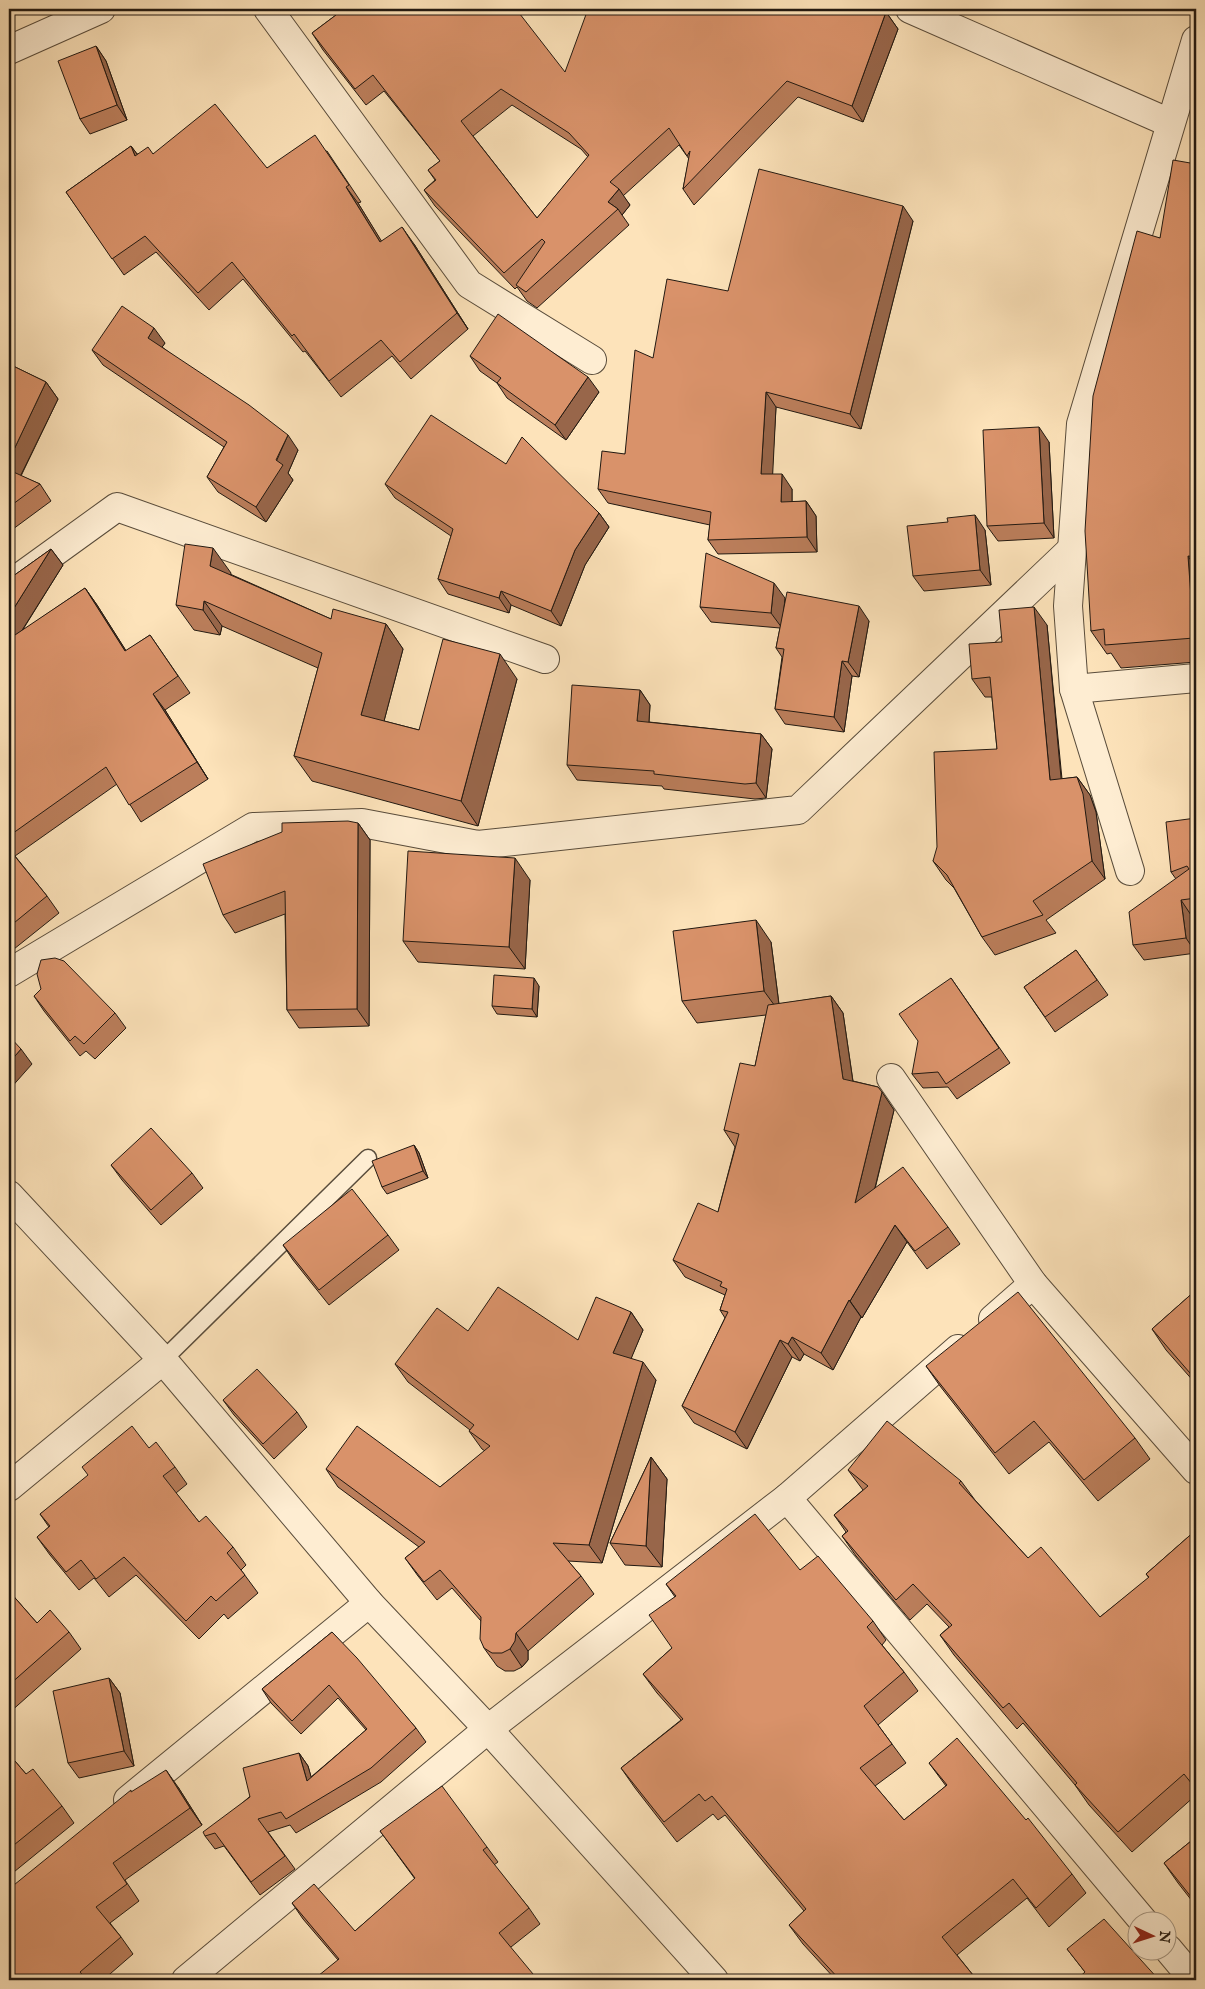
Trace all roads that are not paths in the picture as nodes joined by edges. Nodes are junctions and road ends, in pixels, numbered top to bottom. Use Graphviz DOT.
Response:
graph roads {
  1 [pos="101,9"];
  2 [pos="268,9"];
  3 [pos="910,9"];
  4 [pos="1196,40"];
  5 [pos="11,43"];
  6 [pos="1170,123"];
  7 [pos="592,360"];
  8 [pos="1071,550"];
  9 [pos="9,585"];
  10 [pos="545,659"];
  11 [pos="1196,678"];
  12 [pos="1074,689"];
  13 [pos="1130,870"];
  14 [pos="9,973"];
  15 [pos="891,1078"];
  16 [pos="368,1158"];
  17 [pos="9,1195"];
  18 [pos="1033,1284"];
  19 [pos="163,1360"];
  20 [pos="1196,1470"];
  21 [pos="9,1487"];
  22 [pos="787,1498"];
  23 [pos="369,1603"];
  24 [pos="488,1729"];
  25 [pos="108,1815"];
  26 [pos="1136,1912"];
  27 [pos="1178,1961"];
  28 [pos="186,1980"];
  29 [pos="714,1980"];
  30 [pos="1194,1980"];
  1 -- 5 [label="street"];
  2 -- 7 [label="street"];
  3 -- 6 [label="street"];
  4 -- 6 [label="street"];
  6 -- 8 [label="street"];
  8 -- 12 [label="street"];
  8 -- 14 [label="street"];
  9 -- 10 [label="street"];
  11 -- 12 [label="street"];
  12 -- 13 [label="street"];
  15 -- 18 [label="street"];
  16 -- 19 [label="lane"];
  17 -- 19 [label="street"];
  18 -- 20 [label="street"];
  18 -- 22 [label="street"];
  19 -- 21 [label="street"];
  19 -- 23 [label="street"];
  22 -- 24 [label="street"];
  22 -- 26 [label="street"];
  23 -- 24 [label="street"];
  23 -- 25 [label="street"];
  24 -- 28 [label="street"];
  24 -- 29 [label="street"];
  27 -- 30 [label="street"];
}
